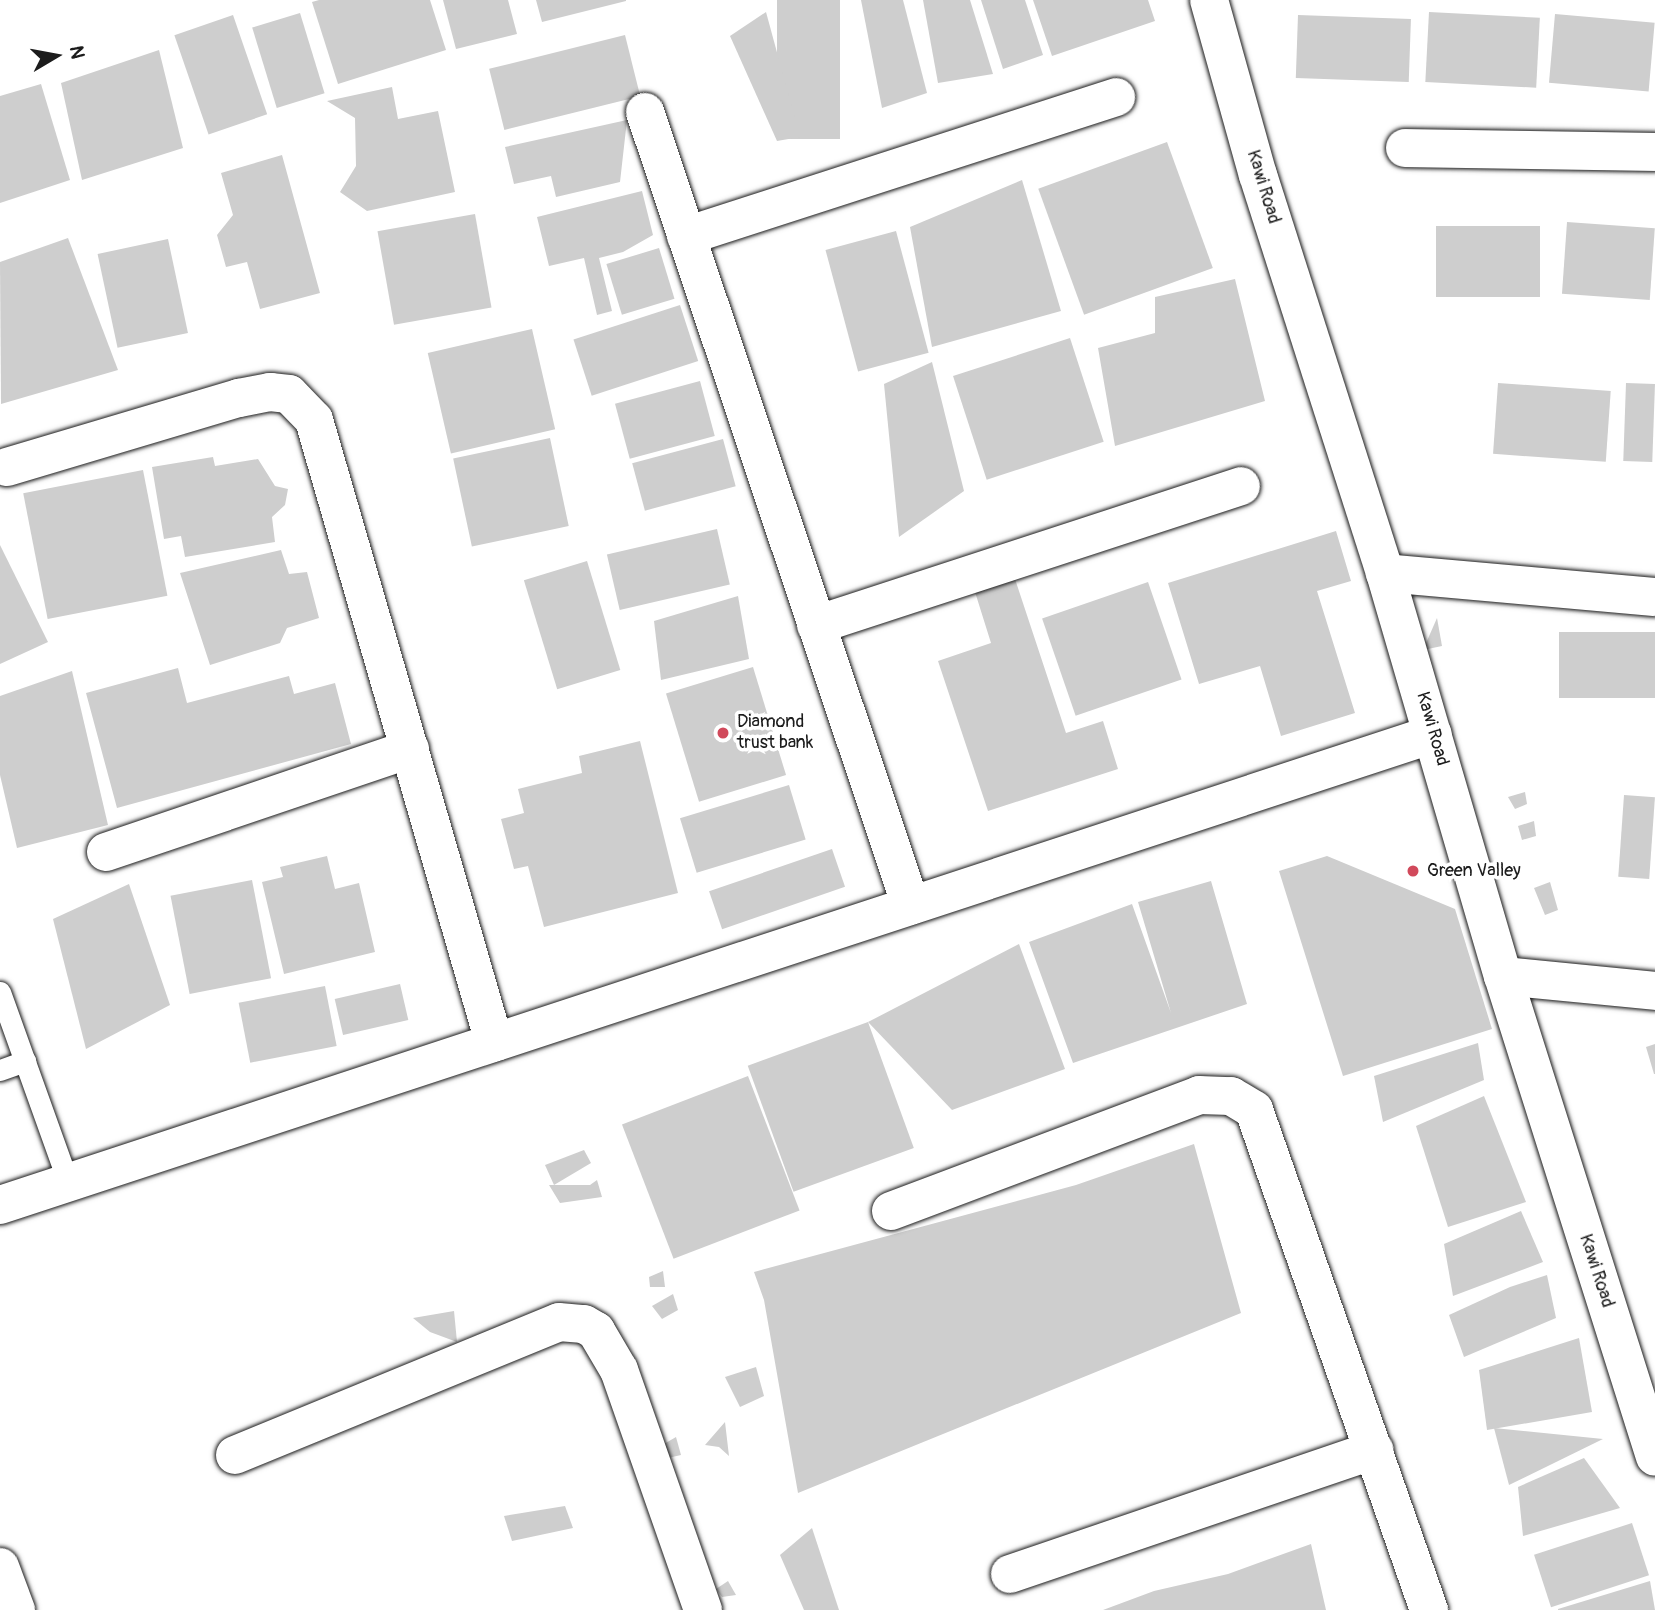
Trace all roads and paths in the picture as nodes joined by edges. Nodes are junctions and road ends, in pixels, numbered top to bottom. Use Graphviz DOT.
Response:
graph roads {
  1 [pos="1209,0"];
  2 [pos="1116,97"];
  3 [pos="645,112"];
  4 [pos="1405,148"];
  5 [pos="1655,152"];
  6 [pos="686,236"];
  7 [pos="7,467"];
  8 [pos="1241,485"];
  9 [pos="1385,573"];
  10 [pos="1655,597"];
  11 [pos="816,625"];
  12 [pos="1433,734"];
  13 [pos="410,749"];
  14 [pos="106,852"];
  15 [pos="911,905"];
  16 [pos="1503,976"];
  17 [pos="1655,991"];
  18 [pos="0,992"];
  19 [pos="494,1042"];
  20 [pos="25,1061"];
  21 [pos="0,1070"];
  22 [pos="68,1182"];
  23 [pos="0,1205"];
  24 [pos="891,1211"];
  25 [pos="1374,1450"];
  26 [pos="235,1455"];
  27 [pos="1655,1457"];
  28 [pos="0,1567"];
  29 [pos="1010,1574"];
  30 [pos="16,1610"];
  31 [pos="703,1610"];
  32 [pos="1429,1610"];
  1 -- 9 [label="street, Kawi Road"];
  2 -- 6 [label="street"];
  3 -- 6 [label="street"];
  4 -- 5 [label="street"];
  6 -- 11 [label="street"];
  7 -- 13 [label="street"];
  8 -- 11 [label="street"];
  9 -- 10 [label="street"];
  9 -- 12 [label="street, Kawi Road"];
  11 -- 15 [label="street"];
  12 -- 15 [label="street"];
  12 -- 16 [label="street, Kawi Road"];
  13 -- 14 [label="street"];
  13 -- 19 [label="street"];
  15 -- 19 [label="street"];
  16 -- 17 [label="street"];
  16 -- 27 [label="street, Kawi Road"];
  18 -- 20 [label="lane"];
  19 -- 22 [label="street"];
  20 -- 21 [label="lane"];
  20 -- 22 [label="lane"];
  22 -- 23 [label="street"];
  24 -- 25 [label="street"];
  25 -- 29 [label="street"];
  25 -- 32 [label="street"];
  26 -- 31 [label="street"];
  28 -- 30 [label="street"];
}
